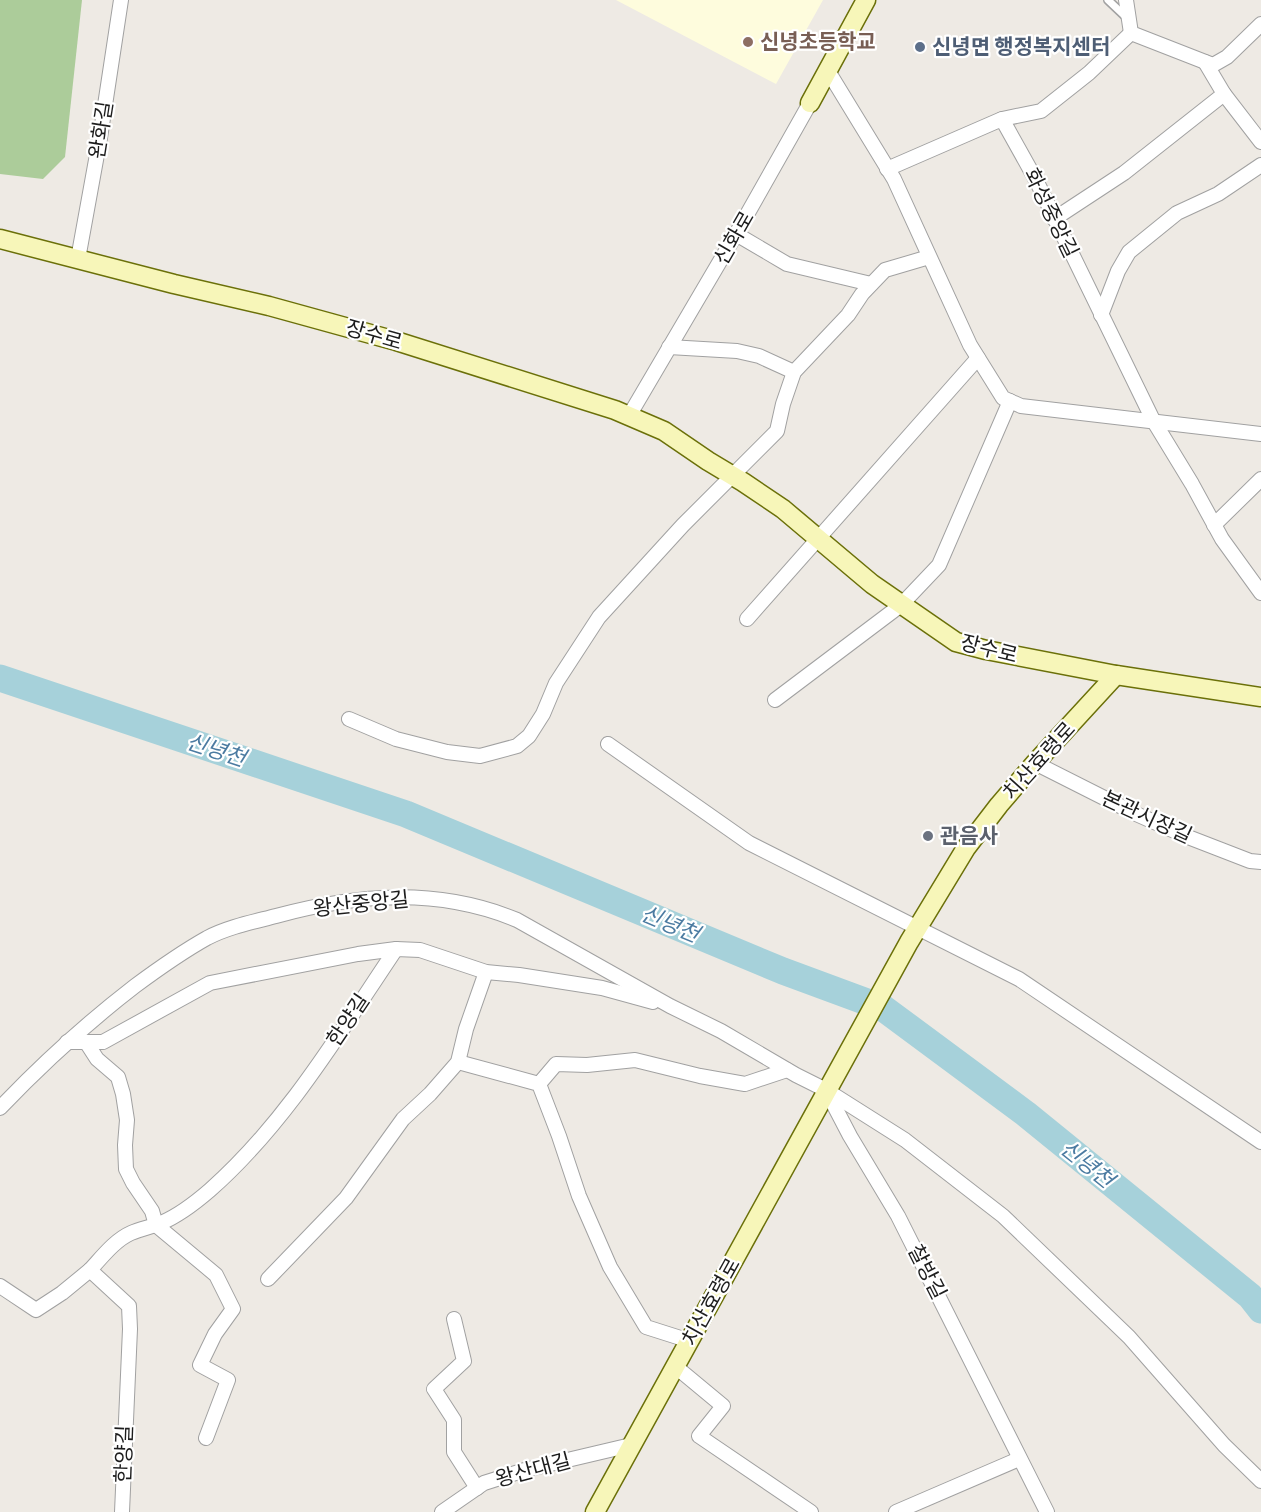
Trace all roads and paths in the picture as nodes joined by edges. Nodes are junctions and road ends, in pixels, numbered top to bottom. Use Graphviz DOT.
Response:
graph roads {
  1 [pos="121,0"];
  2 [pos="866,0"];
  3 [pos="1108,0"];
  4 [pos="1126,0"];
  5 [pos="1261,24"];
  6 [pos="1130,26"];
  7 [pos="1205,62"];
  8 [pos="828,71"];
  9 [pos="1224,94"];
  10 [pos="810,103"];
  11 [pos="1002,119"];
  12 [pos="1261,142"];
  13 [pos="1261,165"];
  14 [pos="887,169"];
  15 [pos="1054,219"];
  16 [pos="736,234"];
  17 [pos="0,239"];
  18 [pos="929,257"];
  19 [pos="78,259"];
  20 [pos="871,284"];
  21 [pos="1101,315"];
  22 [pos="669,347"];
  23 [pos="978,358"];
  24 [pos="794,372"];
  25 [pos="1010,401"];
  26 [pos="629,416"];
  27 [pos="1153,420"];
  28 [pos="1261,434"];
  29 [pos="732,475"];
  30 [pos="1261,478"];
  31 [pos="1214,525"];
  32 [pos="817,538"];
  33 [pos="1261,593"];
  34 [pos="901,604"];
  35 [pos="747,619"];
  36 [pos="1116,675"];
  37 [pos="1261,698"];
  38 [pos="775,700"];
  39 [pos="349,720"];
  40 [pos="608,744"];
  41 [pos="1035,763"];
  42 [pos="1261,862"];
  43 [pos="913,935"];
  44 [pos="396,949"];
  45 [pos="486,972"];
  46 [pos="670,1006"];
  47 [pos="68,1042"];
  48 [pos="86,1042"];
  49 [pos="458,1062"];
  50 [pos="787,1070"];
  51 [pos="539,1084"];
  52 [pos="826,1090"];
  53 [pos="0,1108"];
  54 [pos="1261,1142"];
  55 [pos="156,1225"];
  56 [pos="90,1270"];
  57 [pos="268,1279"];
  58 [pos="0,1286"];
  59 [pos="454,1319"];
  60 [pos="690,1341"];
  61 [pos="676,1367"];
  62 [pos="206,1438"];
  63 [pos="631,1445"];
  64 [pos="1019,1459"];
  65 [pos="1261,1480"];
  66 [pos="477,1488"];
  67 [pos="122,1512"];
  68 [pos="442,1512"];
  69 [pos="595,1512"];
  70 [pos="811,1512"];
  71 [pos="896,1512"];
  72 [pos="1047,1512"];
  1 -- 19 [label="street, 완화길"];
  2 -- 8 [label="street"];
  3 -- 6 [label="lane"];
  4 -- 6 [label="street"];
  5 -- 7 [label="street"];
  6 -- 7 [label="street"];
  6 -- 11 [label="street"];
  7 -- 9 [label="street"];
  8 -- 10 [label="street"];
  8 -- 14 [label="street"];
  9 -- 12 [label="street"];
  9 -- 15 [label="street"];
  10 -- 16 [label="street, 신화로"];
  11 -- 14 [label="street"];
  11 -- 15 [label="street, 화성중앙길"];
  13 -- 21 [label="street"];
  14 -- 18 [label="street"];
  15 -- 21 [label="street, 화성중앙길"];
  16 -- 20 [label="street"];
  16 -- 22 [label="street, 신화로"];
  17 -- 19 [label="street, 장수로"];
  18 -- 20 [label="street"];
  18 -- 23 [label="street"];
  19 -- 26 [label="street, 장수로"];
  20 -- 24 [label="street"];
  21 -- 27 [label="street, 화성중앙길"];
  22 -- 24 [label="street"];
  22 -- 26 [label="street, 신화로"];
  23 -- 25 [label="street"];
  23 -- 32 [label="street"];
  24 -- 29 [label="street"];
  25 -- 27 [label="street"];
  25 -- 34 [label="street"];
  26 -- 29 [label="street, 장수로"];
  27 -- 28 [label="street"];
  27 -- 31 [label="street, 화성중앙길"];
  29 -- 32 [label="street, 장수로"];
  29 -- 39 [label="street"];
  30 -- 31 [label="street"];
  31 -- 33 [label="street, 화성중앙길"];
  32 -- 34 [label="street, 장수로"];
  32 -- 35 [label="street"];
  34 -- 36 [label="street, 장수로"];
  34 -- 38 [label="street"];
  36 -- 37 [label="street, 장수로"];
  36 -- 41 [label="street, 치산효령로"];
  40 -- 43 [label="street"];
  41 -- 42 [label="street, 본관시장길"];
  41 -- 43 [label="street, 치산효령로"];
  43 -- 52 [label="street, 치산효령로"];
  43 -- 54 [label="street"];
  44 -- 45 [label="street"];
  44 -- 48 [label="street"];
  44 -- 55 [label="street, 한양길"];
  45 -- 46 [label="street"];
  45 -- 49 [label="street"];
  46 -- 47 [label="street, 왕산중앙길"];
  46 -- 50 [label="street, 왕산중앙길"];
  47 -- 48 [label="street"];
  47 -- 53 [label="street, 왕산중앙길"];
  48 -- 55 [label="street"];
  49 -- 51 [label="street"];
  49 -- 57 [label="street"];
  50 -- 51 [label="street"];
  50 -- 52 [label="street, 왕산중앙길"];
  51 -- 60 [label="street"];
  52 -- 60 [label="street, 치산효령로"];
  52 -- 64 [label="street, 찰방길"];
  52 -- 65 [label="street, 왕산중앙길"];
  55 -- 56 [label="street, 한양길"];
  55 -- 62 [label="street"];
  56 -- 58 [label="street, 한양길"];
  56 -- 67 [label="street, 한양길"];
  59 -- 66 [label="street"];
  60 -- 61 [label="street, 치산효령로"];
  61 -- 63 [label="street, 치산효령로"];
  61 -- 70 [label="street"];
  63 -- 66 [label="street, 왕산대길"];
  63 -- 69 [label="street, 치산효령로"];
  64 -- 71 [label="street"];
  64 -- 72 [label="street, 찰방길"];
  66 -- 68 [label="street, 왕산대길"];
}
